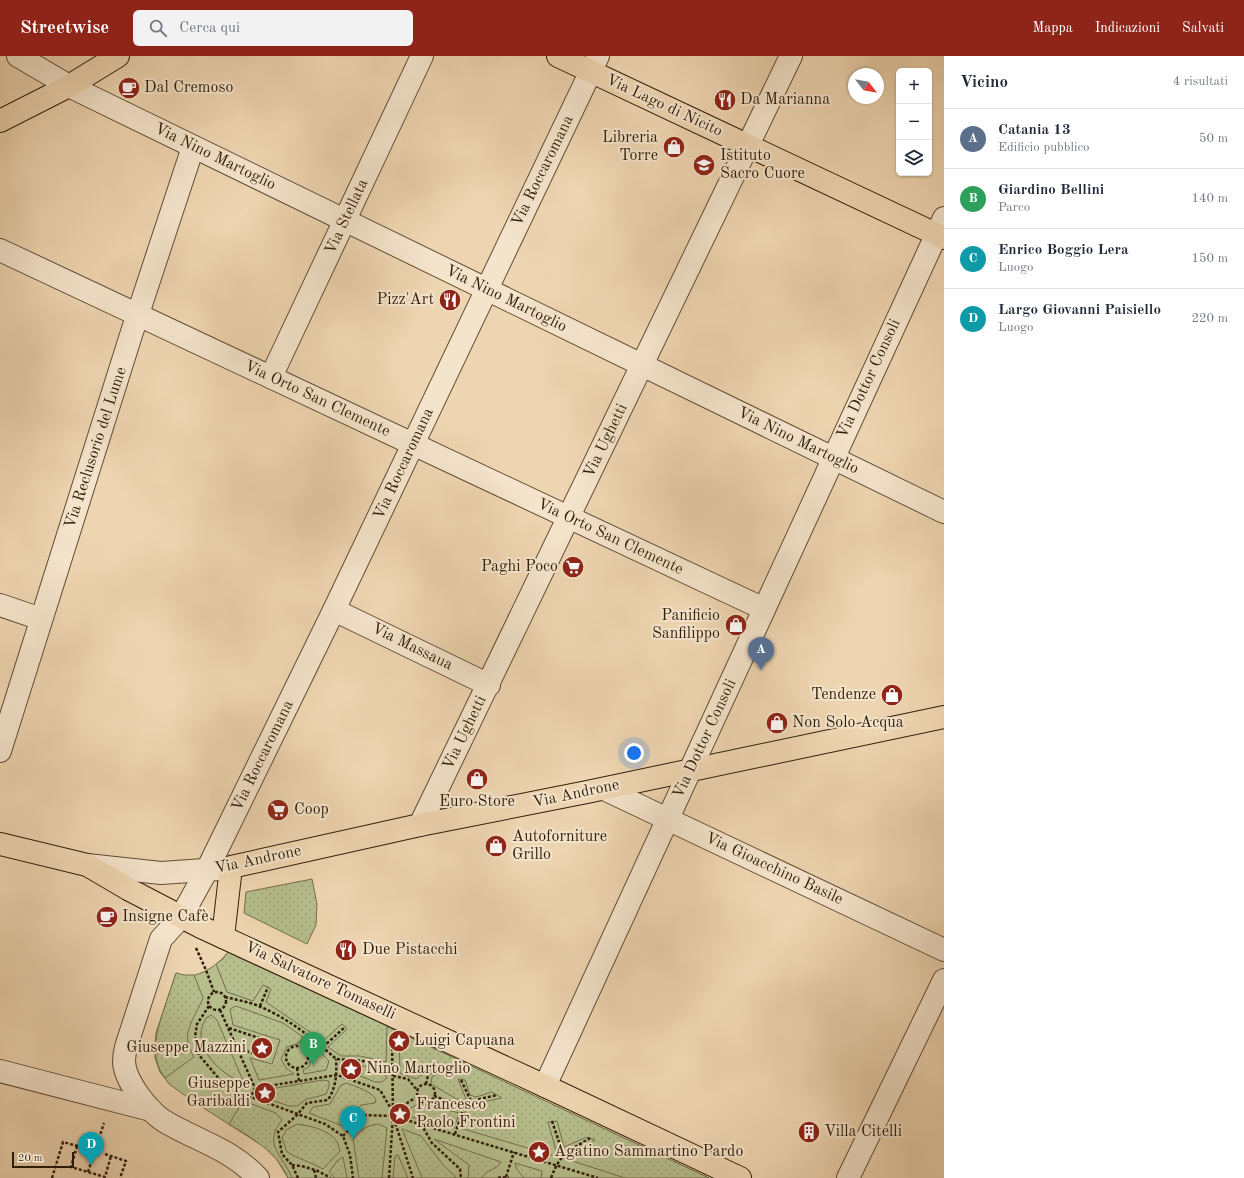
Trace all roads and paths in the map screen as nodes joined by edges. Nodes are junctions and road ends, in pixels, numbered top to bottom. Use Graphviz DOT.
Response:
graph roads {
  1 [pos="18,56"];
  2 [pos="118,56"];
  3 [pos="422,56"];
  4 [pos="558,56"];
  5 [pos="791,56"];
  6 [pos="594,64"];
  7 [pos="69,86"];
  8 [pos="0,121"];
  9 [pos="748,146"];
  10 [pos="193,147"];
  11 [pos="345,220"];
  12 [pos="941,230"];
  13 [pos="0,250"];
  14 [pos="487,290"];
  15 [pos="138,315"];
  16 [pos="642,366"];
  17 [pos="271,377"];
  18 [pos="413,444"];
  19 [pos="833,458"];
  20 [pos="944,512"];
  21 [pos="569,517"];
  22 [pos="0,605"];
  23 [pos="764,609"];
  24 [pos="334,610"];
  25 [pos="42,619"];
  26 [pos="489,685"];
  27 [pos="944,717"];
  28 [pos="0,751"];
  29 [pos="690,770"];
  30 [pos="604,788"];
  31 [pos="668,819"];
  32 [pos="420,825"];
  33 [pos="0,844"];
  34 [pos="86,865"];
  35 [pos="231,867"];
  36 [pos="207,870"];
  37 [pos="162,907"];
  38 [pos="181,917"];
  39 [pos="223,937"];
  40 [pos="161,939"];
  41 [pos="194,944"];
  42 [pos="944,950"];
  43 [pos="944,980"];
  44 [pos="268,987"];
  45 [pos="214,992"];
  46 [pos="225,997"];
  47 [pos="209,1006"];
  48 [pos="260,1006"];
  49 [pos="220,1010"];
  50 [pos="345,1027"];
  51 [pos="228,1028"];
  52 [pos="392,1036"];
  53 [pos="312,1038"];
  54 [pos="323,1047"];
  55 [pos="303,1048"];
  56 [pos="238,1049"];
  57 [pos="336,1060"];
  58 [pos="437,1067"];
  59 [pos="297,1068"];
  60 [pos="392,1070"];
  61 [pos="0,1071"];
  62 [pos="337,1075"];
  63 [pos="393,1076"];
  64 [pos="461,1080"];
  65 [pos="299,1081"];
  66 [pos="426,1084"];
  67 [pos="545,1086"];
  68 [pos="255,1088"];
  69 [pos="417,1090"];
  70 [pos="497,1095"];
  71 [pos="418,1096"];
  72 [pos="434,1096"];
  73 [pos="251,1097"];
  74 [pos="471,1101"];
  75 [pos="464,1107"];
  76 [pos="151,1110"];
  77 [pos="393,1112"];
  78 [pos="297,1115"];
  79 [pos="393,1116"];
  80 [pos="552,1121"];
  81 [pos="104,1123"];
  82 [pos="421,1124"];
  83 [pos="455,1134"];
  84 [pos="343,1136"];
  85 [pos="590,1138"];
  86 [pos="77,1146"];
  87 [pos="85,1148"];
  88 [pos="514,1152"];
  89 [pos="105,1154"];
  90 [pos="563,1154"];
  91 [pos="111,1156"];
  92 [pos="292,1165"];
  93 [pos="556,1165"];
  94 [pos="314,1170"];
  95 [pos="88,1172"];
  96 [pos="52,1178"];
  97 [pos="120,1178"];
  98 [pos="258,1178"];
  99 [pos="298,1178"];
  100 [pos="316,1178"];
  101 [pos="330,1178"];
  102 [pos="352,1178"];
  103 [pos="389,1178"];
  104 [pos="413,1178"];
  105 [pos="461,1178"];
  106 [pos="498,1178"];
  107 [pos="507,1178"];
  108 [pos="551,1178"];
  109 [pos="598,1178"];
  110 [pos="740,1178"];
  111 [pos="848,1178"];
  1 -- 7 [label="street, Via Nino Martoglio"];
  2 -- 7 [label="main road"];
  3 -- 11 [label="street, Via Stellata"];
  4 -- 6 [label="main road, Via Lago di Nicito"];
  5 -- 9 [label="street, Via Ughetti"];
  6 -- 9 [label="main road, Via Lago di Nicito"];
  6 -- 14 [label="street, Via Roccaromana"];
  7 -- 8 [label="main road"];
  7 -- 10 [label="street, Via Nino Martoglio"];
  9 -- 12 [label="main road, Via Lago di Nicito"];
  9 -- 16 [label="street, Via Ughetti"];
  10 -- 11 [label="street, Via Nino Martoglio"];
  10 -- 15 [label="street, Via Reclusorio del Lume"];
  11 -- 14 [label="street, Via Nino Martoglio"];
  11 -- 17 [label="street, Via Stellata"];
  12 -- 19 [label="street, Via Dottor Consoli"];
  13 -- 15 [label="street, Via Orto San Clemente"];
  14 -- 16 [label="street, Via Nino Martoglio"];
  14 -- 18 [label="street, Via Roccaromana"];
  15 -- 17 [label="street, Via Orto San Clemente"];
  15 -- 25 [label="street, Via Reclusorio del Lume"];
  16 -- 19 [label="street, Via Nino Martoglio"];
  16 -- 21 [label="street, Via Ughetti"];
  17 -- 18 [label="street, Via Orto San Clemente"];
  18 -- 21 [label="street, Via Orto San Clemente"];
  18 -- 24 [label="street, Via Roccaromana"];
  19 -- 20 [label="street, Via Nino Martoglio"];
  19 -- 23 [label="street, Via Dottor Consoli"];
  21 -- 23 [label="street, Via Orto San Clemente"];
  21 -- 26 [label="street, Via Ughetti"];
  22 -- 25 [label="street"];
  23 -- 29 [label="street, Via Dottor Consoli"];
  24 -- 26 [label="street, Via Massaua"];
  24 -- 36 [label="street, Via Roccaromana"];
  25 -- 28 [label="street, Via Reclusorio del Lume"];
  26 -- 32 [label="street, Via Ughetti"];
  27 -- 29 [label="main road, Via Androne"];
  29 -- 30 [label="main road, Via Androne"];
  29 -- 31 [label="street, Via Dottor Consoli"];
  30 -- 31 [label="street, Via Gioacchino Basile"];
  30 -- 32 [label="main road, Via Androne"];
  31 -- 42 [label="street, Via Gioacchino Basile"];
  31 -- 67 [label="street, Via Dottor Consoli"];
  32 -- 35 [label="main road, Via Androne"];
  33 -- 34 [label="main road, Via Salvatore Tomaselli"];
  34 -- 36 [label="street, Via Androne"];
  34 -- 37 [label="main road, Via Salvatore Tomaselli"];
  35 -- 36 [label="street, Via Androne"];
  35 -- 39 [label="main road"];
  36 -- 38 [label="street, Via Roccaromana"];
  37 -- 38 [label="main road, Via Salvatore Tomaselli"];
  37 -- 40 [label="street"];
  38 -- 39 [label="main road, Via Salvatore Tomaselli"];
  38 -- 40 [label="street, Via Roccaromana"];
  39 -- 67 [label="main road, Via Salvatore Tomaselli"];
  40 -- 76 [label="street"];
  41 -- 45 [label="path"];
  43 -- 111 [label="street"];
  44 -- 48 [label="path"];
  45 -- 46 [label="path"];
  45 -- 47 [label="path"];
  46 -- 48 [label="path"];
  46 -- 49 [label="path"];
  47 -- 49 [label="path"];
  47 -- 73 [label="path"];
  48 -- 53 [label="path"];
  49 -- 51 [label="path"];
  50 -- 54 [label="path"];
  51 -- 56 [label="path"];
  51 -- 56 [label="path"];
  52 -- 60 [label="path"];
  53 -- 54 [label="path"];
  53 -- 55 [label="path"];
  54 -- 57 [label="path"];
  55 -- 59 [label="path"];
  55 -- 59 [label="path"];
  56 -- 68 [label="path"];
  57 -- 60 [label="path"];
  57 -- 62 [label="path"];
  58 -- 66 [label="path"];
  59 -- 65 [label="path"];
  60 -- 63 [label="path"];
  61 -- 76 [label="street"];
  62 -- 65 [label="path"];
  62 -- 77 [label="path"];
  62 -- 78 [label="path"];
  63 -- 69 [label="path"];
  63 -- 77 [label="path"];
  64 -- 74 [label="path"];
  65 -- 68 [label="path"];
  66 -- 69 [label="path"];
  66 -- 72 [label="path"];
  67 -- 110 [label="main road, Via Salvatore Tomaselli"];
  68 -- 73 [label="path"];
  69 -- 71 [label="path"];
  70 -- 74 [label="path"];
  71 -- 72 [label="path"];
  71 -- 77 [label="path"];
  72 -- 75 [label="path"];
  73 -- 78 [label="path"];
  74 -- 75 [label="path"];
  75 -- 83 [label="path"];
  76 -- 98 [label="street"];
  77 -- 79 [label="path"];
  78 -- 84 [label="path"];
  78 -- 92 [label="path"];
  79 -- 82 [label="path"];
  79 -- 84 [label="path"];
  79 -- 103 [label="path"];
  79 -- 104 [label="path"];
  80 -- 90 [label="path"];
  81 -- 95 [label="path"];
  82 -- 83 [label="path"];
  82 -- 105 [label="path"];
  83 -- 88 [label="path"];
  84 -- 102 [label="path"];
  85 -- 90 [label="path"];
  86 -- 87 [label="path"];
  86 -- 95 [label="path"];
  86 -- 96 [label="path"];
  88 -- 93 [label="path"];
  88 -- 107 [label="path"];
  89 -- 91 [label="path"];
  90 -- 93 [label="path"];
  91 -- 95 [label="path"];
  91 -- 97 [label="path"];
  92 -- 94 [label="path"];
  92 -- 99 [label="path"];
  93 -- 108 [label="path"];
  93 -- 109 [label="path"];
  94 -- 100 [label="path"];
  94 -- 101 [label="path"];
  106 -- 107 [label="path"];
}
